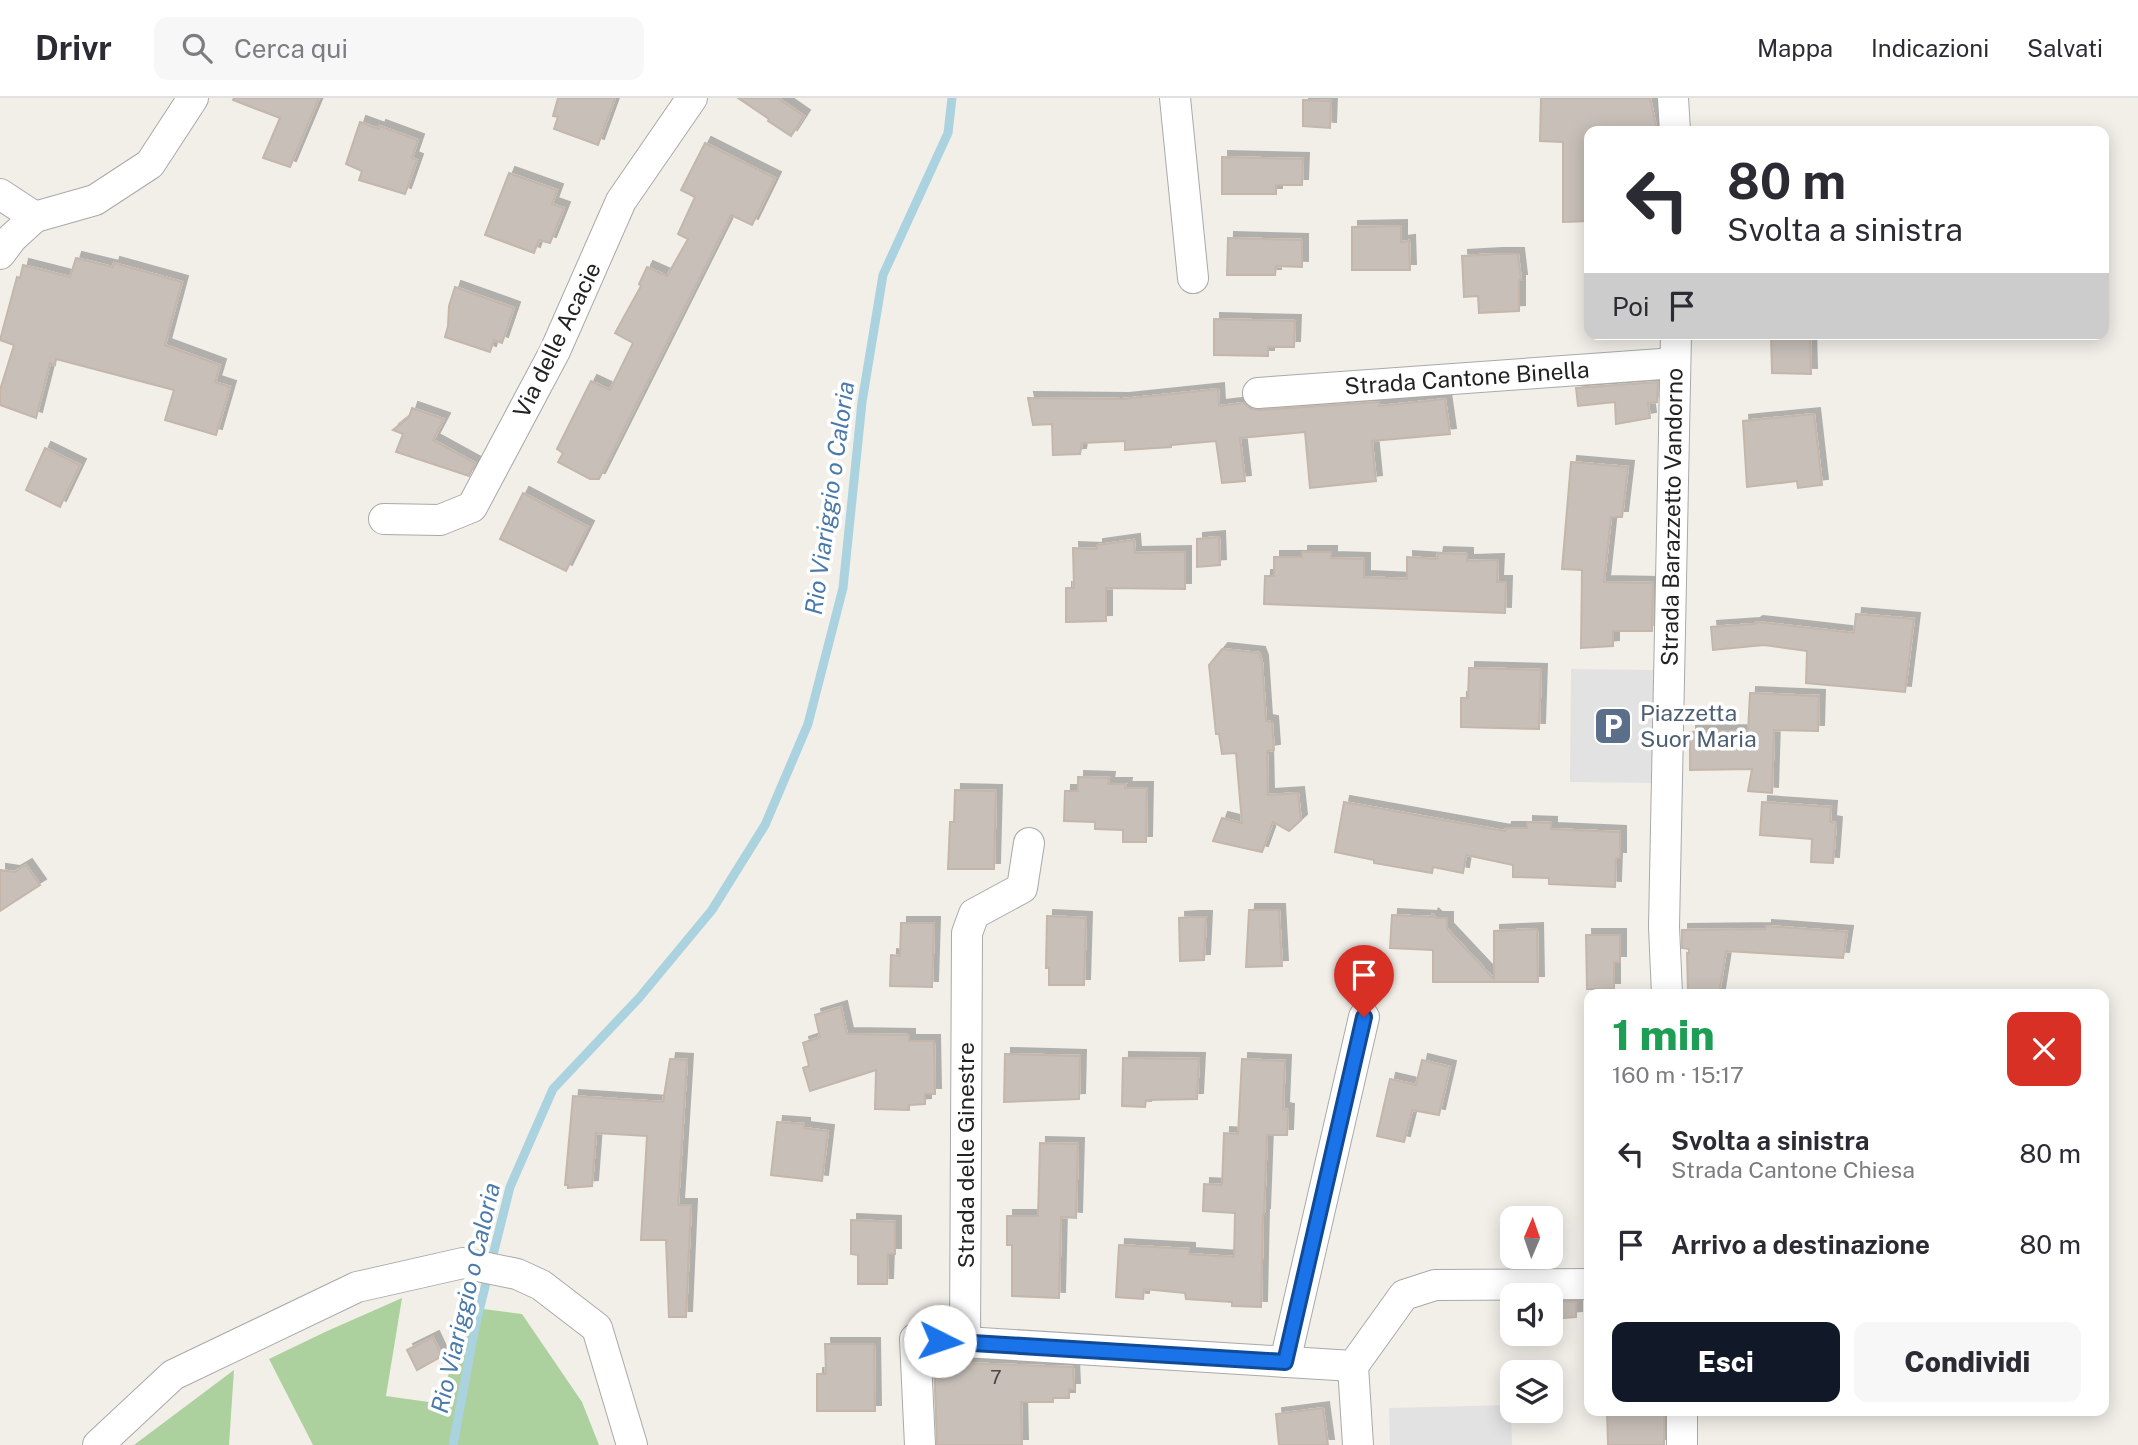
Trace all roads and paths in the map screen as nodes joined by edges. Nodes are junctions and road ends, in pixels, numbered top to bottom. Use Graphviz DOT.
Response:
graph roads {
  1 [pos="193,98"];
  2 [pos="692,98"];
  3 [pos="1175,98"];
  4 [pos="1673,98"];
  5 [pos="1675,126"];
  6 [pos="0,194"];
  7 [pos="35,217"];
  8 [pos="0,254"];
  9 [pos="1192,278"];
  10 [pos="1676,349"];
  11 [pos="1258,393"];
  12 [pos="384,519"];
  13 [pos="1029,843"];
  14 [pos="1667,989"];
  15 [pos="1364,1017"];
  16 [pos="1584,1284"];
  17 [pos="965,1342"];
  18 [pos="1285,1362"];
  19 [pos="1353,1366"];
  20 [pos="1682,1416"];
  21 [pos="98,1445"];
  22 [pos="632,1445"];
  23 [pos="920,1445"];
  24 [pos="1358,1445"];
  25 [pos="1682,1445"];
  1 -- 7 [label="street"];
  2 -- 12 [label="street, Via delle Acacie"];
  3 -- 9 [label="street"];
  4 -- 5 [label="street"];
  6 -- 7 [label="street"];
  7 -- 8 [label="street"];
  10 -- 11 [label="street, Strada Cantone Binella"];
  10 -- 14 [label="street, Strada Barazzetto Vandorno"];
  13 -- 17 [label="street, Strada delle Ginestre"];
  15 -- 18 [label="street"];
  16 -- 19 [label="street"];
  17 -- 18 [label="street"];
  17 -- 23 [label="street"];
  18 -- 19 [label="street"];
  19 -- 24 [label="street"];
  20 -- 25 [label="street"];
  21 -- 22 [label="street"];
}
